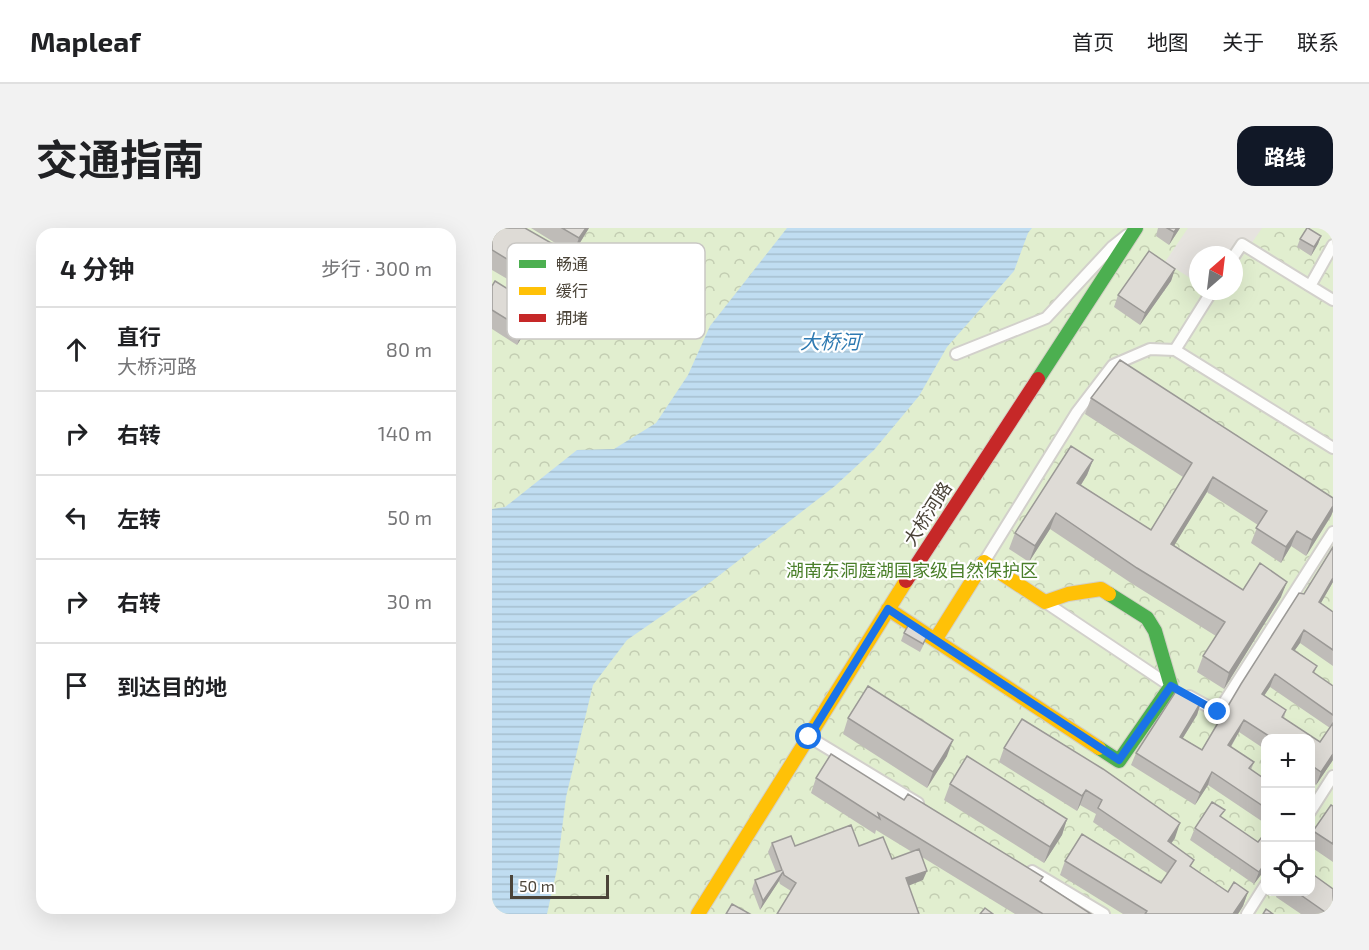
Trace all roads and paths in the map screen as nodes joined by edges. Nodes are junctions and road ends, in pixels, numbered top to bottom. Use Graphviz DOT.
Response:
graph roads {
  1 [pos="1136,228"];
  2 [pos="1333,245"];
  3 [pos="1241,246"];
  4 [pos="1310,285"];
  5 [pos="1206,300"];
  6 [pos="1333,300"];
  7 [pos="1175,350"];
  8 [pos="957,354"];
  9 [pos="1333,448"];
  10 [pos="1333,532"];
  11 [pos="984,562"];
  12 [pos="1046,602"];
  13 [pos="888,609"];
  14 [pos="934,640"];
  15 [pos="1171,686"];
  16 [pos="809,737"];
  17 [pos="1333,776"];
  18 [pos="1315,805"];
  19 [pos="931,810"];
  20 [pos="1023,865"];
  21 [pos="1261,892"];
  22 [pos="698,914"];
  23 [pos="1104,914"];
  24 [pos="1247,914"];
  1 -- 8 [label="street"];
  1 -- 13 [label="street, 大桥河路"];
  2 -- 4 [label="street"];
  3 -- 4 [label="street"];
  4 -- 6 [label="street"];
  5 -- 7 [label="street"];
  7 -- 9 [label="street"];
  7 -- 11 [label="street"];
  10 -- 15 [label="street"];
  11 -- 12 [label="street"];
  11 -- 14 [label="street"];
  12 -- 15 [label="street"];
  12 -- 15 [label="street"];
  13 -- 14 [label="street"];
  13 -- 16 [label="street, 大桥河路"];
  14 -- 15 [label="street"];
  16 -- 19 [label="street"];
  16 -- 22 [label="street, 大桥河路"];
  17 -- 18 [label="street"];
  20 -- 23 [label="street"];
  21 -- 24 [label="street"];
}
